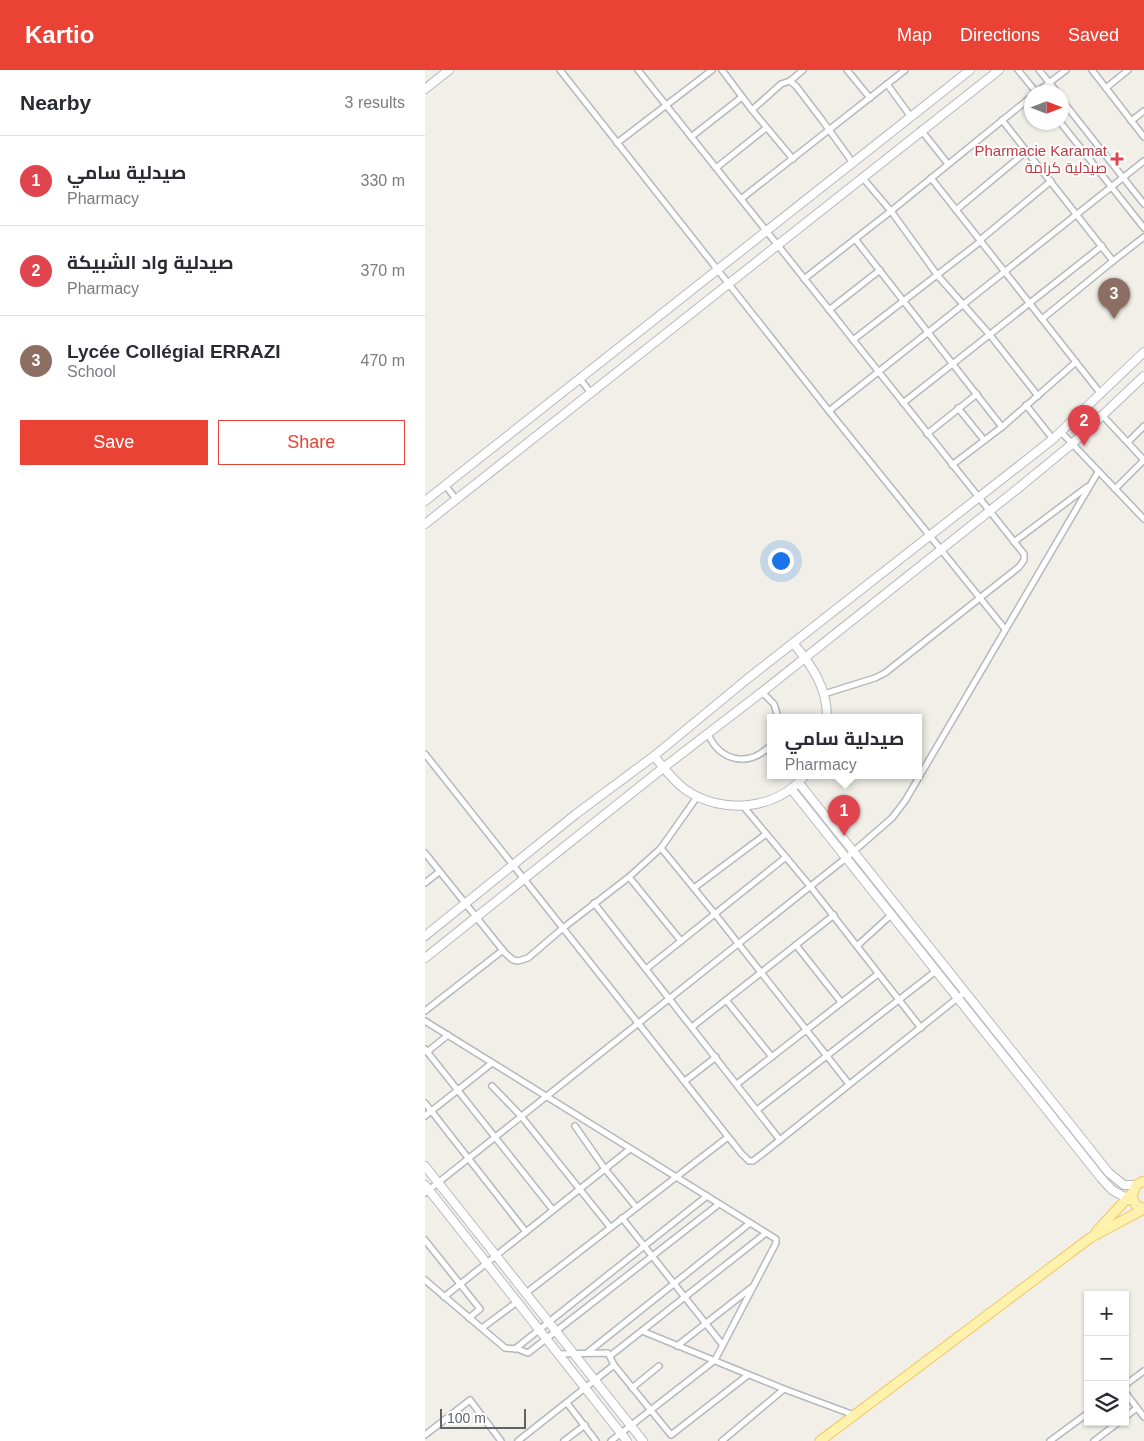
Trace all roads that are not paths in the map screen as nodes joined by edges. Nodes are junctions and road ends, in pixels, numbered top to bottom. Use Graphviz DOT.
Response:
graph roads {
  1 [pos="449,70"];
  2 [pos="560,70"];
  3 [pos="712,70"];
  4 [pos="722,70"];
  5 [pos="803,70"];
  6 [pos="847,70"];
  7 [pos="905,70"];
  8 [pos="970,70"];
  9 [pos="999,70"];
  10 [pos="1018,70"];
  11 [pos="1039,70"];
  12 [pos="1066,70"];
  13 [pos="1092,70"];
  14 [pos="1128,70"];
  15 [pos="641,71"];
  16 [pos="790,81"];
  17 [pos="1049,83"];
  18 [pos="887,84"];
  19 [pos="1031,85"];
  20 [pos="1046,85"];
  21 [pos="1106,88"];
  22 [pos="425,89"];
  23 [pos="742,97"];
  24 [pos="870,98"];
  25 [pos="1024,103"];
  26 [pos="666,106"];
  27 [pos="1069,109"];
  28 [pos="751,110"];
  29 [pos="1144,111"];
  30 [pos="911,117"];
  31 [pos="1002,120"];
  32 [pos="1131,121"];
  33 [pos="766,128"];
  34 [pos="829,130"];
  35 [pos="921,130"];
  36 [pos="1066,130"];
  37 [pos="691,137"];
  38 [pos="1144,137"];
  39 [pos="617,143"];
  40 [pos="1027,150"];
  41 [pos="793,159"];
  42 [pos="1144,161"];
  43 [pos="853,163"];
  44 [pos="948,164"];
  45 [pos="716,168"];
  46 [pos="1123,177"];
  47 [pos="862,178"];
  48 [pos="931,178"];
  49 [pos="1051,181"];
  50 [pos="1111,186"];
  51 [pos="741,200"];
  52 [pos="1144,204"];
  53 [pos="956,210"];
  54 [pos="891,211"];
  55 [pos="1076,214"];
  56 [pos="1144,228"];
  57 [pos="766,232"];
  58 [pos="1144,237"];
  59 [pos="855,239"];
  60 [pos="980,240"];
  61 [pos="777,246"];
  62 [pos="1101,246"];
  63 [pos="1113,261"];
  64 [pos="718,270"];
  65 [pos="880,270"];
  66 [pos="1004,271"];
  67 [pos="938,276"];
  68 [pos="804,279"];
  69 [pos="729,284"];
  70 [pos="904,302"];
  71 [pos="964,304"];
  72 [pos="1030,304"];
  73 [pos="829,310"];
  74 [pos="1043,319"];
  75 [pos="929,333"];
  76 [pos="991,335"];
  77 [pos="853,340"];
  78 [pos="1144,352"];
  79 [pos="1076,362"];
  80 [pos="954,364"];
  81 [pos="878,371"];
  82 [pos="1144,376"];
  83 [pos="580,379"];
  84 [pos="591,393"];
  85 [pos="977,394"];
  86 [pos="1101,394"];
  87 [pos="1038,396"];
  88 [pos="903,403"];
  89 [pos="1026,405"];
  90 [pos="958,408"];
  91 [pos="829,411"];
  92 [pos="1103,416"];
  93 [pos="1002,426"];
  94 [pos="1144,426"];
  95 [pos="1061,432"];
  96 [pos="927,434"];
  97 [pos="1053,439"];
  98 [pos="984,440"];
  99 [pos="1128,442"];
  100 [pos="1072,444"];
  101 [pos="1144,460"];
  102 [pos="952,465"];
  103 [pos="1098,472"];
  104 [pos="1091,484"];
  105 [pos="445,485"];
  106 [pos="1115,489"];
  107 [pos="978,498"];
  108 [pos="456,499"];
  109 [pos="425,501"];
  110 [pos="989,511"];
  111 [pos="1144,519"];
  112 [pos="425,524"];
  113 [pos="930,536"];
  114 [pos="1014,542"];
  115 [pos="941,550"];
  116 [pos="979,598"];
  117 [pos="1005,629"];
  118 [pos="794,644"];
  119 [pos="805,657"];
  120 [pos="762,692"];
  121 [pos="824,694"];
  122 [pos="778,714"];
  123 [pos="827,714"];
  124 [pos="708,734"];
  125 [pos="767,748"];
  126 [pos="425,754"];
  127 [pos="654,756"];
  128 [pos="663,768"];
  129 [pos="922,771"];
  130 [pos="802,779"];
  131 [pos="917,779"];
  132 [pos="799,783"];
  133 [pos="792,790"];
  134 [pos="697,797"];
  135 [pos="743,806"];
  136 [pos="766,834"];
  137 [pos="661,848"];
  138 [pos="853,851"];
  139 [pos="425,853"];
  140 [pos="786,857"];
  141 [pos="846,858"];
  142 [pos="513,866"];
  143 [pos="439,872"];
  144 [pos="629,877"];
  145 [pos="525,880"];
  146 [pos="425,883"];
  147 [pos="810,886"];
  148 [pos="694,888"];
  149 [pos="594,903"];
  150 [pos="466,904"];
  151 [pos="715,914"];
  152 [pos="834,915"];
  153 [pos="891,915"];
  154 [pos="477,918"];
  155 [pos="563,928"];
  156 [pos="425,936"];
  157 [pos="681,941"];
  158 [pos="739,943"];
  159 [pos="796,945"];
  160 [pos="857,946"];
  161 [pos="503,950"];
  162 [pos="425,958"];
  163 [pos="646,969"];
  164 [pos="936,971"];
  165 [pos="761,973"];
  166 [pos="879,974"];
  167 [pos="965,992"];
  168 [pos="669,998"];
  169 [pos="958,998"];
  170 [pos="726,1000"];
  171 [pos="899,1000"];
  172 [pos="841,1002"];
  173 [pos="425,1011"];
  174 [pos="425,1021"];
  175 [pos="639,1022"];
  176 [pos="692,1027"];
  177 [pos="921,1028"];
  178 [pos="806,1030"];
  179 [pos="448,1035"];
  180 [pos="426,1050"];
  181 [pos="826,1055"];
  182 [pos="716,1057"];
  183 [pos="772,1057"];
  184 [pos="492,1062"];
  185 [pos="685,1081"];
  186 [pos="737,1084"];
  187 [pos="849,1084"];
  188 [pos="492,1086"];
  189 [pos="458,1090"];
  190 [pos="545,1097"];
  191 [pos="425,1102"];
  192 [pos="757,1110"];
  193 [pos="431,1111"];
  194 [pos="425,1116"];
  195 [pos="521,1116"];
  196 [pos="575,1126"];
  197 [pos="728,1136"];
  198 [pos="495,1137"];
  199 [pos="781,1140"];
  200 [pos="630,1149"];
  201 [pos="469,1158"];
  202 [pos="425,1166"];
  203 [pos="605,1168"];
  204 [pos="675,1177"];
  205 [pos="438,1183"];
  206 [pos="580,1189"];
  207 [pos="426,1190"];
  208 [pos="1135,1192"];
  209 [pos="707,1196"];
  210 [pos="719,1204"];
  211 [pos="636,1207"];
  212 [pos="1144,1209"];
  213 [pos="553,1210"];
  214 [pos="622,1218"];
  215 [pos="750,1223"];
  216 [pos="610,1227"];
  217 [pos="526,1232"];
  218 [pos="766,1233"];
  219 [pos="1090,1238"];
  220 [pos="425,1240"];
  221 [pos="644,1246"];
  222 [pos="496,1256"];
  223 [pos="652,1256"];
  224 [pos="487,1263"];
  225 [pos="425,1280"];
  226 [pos="460,1284"];
  227 [pos="674,1284"];
  228 [pos="753,1286"];
  229 [pos="526,1293"];
  230 [pos="444,1297"];
  231 [pos="685,1297"];
  232 [pos="517,1302"];
  233 [pos="469,1318"];
  234 [pos="549,1322"];
  235 [pos="706,1323"];
  236 [pos="482,1328"];
  237 [pos="539,1330"];
  238 [pos="556,1331"];
  239 [pos="642,1331"];
  240 [pos="547,1339"];
  241 [pos="723,1344"];
  242 [pos="677,1346"];
  243 [pos="515,1349"];
  244 [pos="587,1353"];
  245 [pos="558,1354"];
  246 [pos="575,1354"];
  247 [pos="610,1356"];
  248 [pos="715,1360"];
  249 [pos="614,1365"];
  250 [pos="659,1366"];
  251 [pos="1143,1373"];
  252 [pos="748,1375"];
  253 [pos="595,1381"];
  254 [pos="1129,1382"];
  255 [pos="586,1388"];
  256 [pos="632,1388"];
  257 [pos="784,1389"];
  258 [pos="1129,1397"];
  259 [pos="567,1403"];
  260 [pos="1137,1408"];
  261 [pos="651,1411"];
  262 [pos="1084,1415"];
  263 [pos="1129,1415"];
  264 [pos="854,1416"];
  265 [pos="1144,1417"];
  266 [pos="585,1425"];
  267 [pos="631,1426"];
  268 [pos="1114,1426"];
  269 [pos="621,1434"];
  270 [pos="425,1435"];
  271 [pos="501,1441"];
  272 [pos="519,1441"];
  273 [pos="564,1441"];
  274 [pos="596,1441"];
  275 [pos="611,1441"];
  276 [pos="627,1441"];
  277 [pos="643,1441"];
  278 [pos="721,1441"];
  279 [pos="820,1441"];
  280 [pos="1050,1441"];
  281 [pos="1094,1441"];
  1 -- 22 [label="street"];
  2 -- 39 [label="street"];
  3 -- 26 [label="street"];
  4 -- 23 [label="street"];
  5 -- 16 [label="street"];
  6 -- 24 [label="street"];
  7 -- 18 [label="street"];
  8 -- 30 [label="street"];
  9 -- 35 [label="street"];
  10 -- 19 [label="street"];
  11 -- 17 [label="street"];
  12 -- 17 [label="street"];
  13 -- 21 [label="street"];
  14 -- 21 [label="street"];
  15 -- 26 [label="street"];
  16 -- 28 [label="street"];
  16 -- 34 [label="street"];
  17 -- 20 [label="street"];
  18 -- 24 [label="street"];
  18 -- 30 [label="street"];
  21 -- 32 [label="street"];
  23 -- 28 [label="street"];
  23 -- 37 [label="street"];
  24 -- 34 [label="street"];
  25 -- 31 [label="street"];
  26 -- 37 [label="street"];
  26 -- 39 [label="street"];
  27 -- 46 [label="street"];
  28 -- 33 [label="street"];
  29 -- 32 [label="street"];
  30 -- 43 [label="street"];
  31 -- 40 [label="street"];
  31 -- 44 [label="street"];
  32 -- 38 [label="street"];
  33 -- 41 [label="street"];
  33 -- 45 [label="street"];
  34 -- 41 [label="street"];
  34 -- 43 [label="street"];
  35 -- 44 [label="street"];
  35 -- 47 [label="street"];
  36 -- 50 [label="street"];
  37 -- 45 [label="street"];
  39 -- 64 [label="street"];
  40 -- 49 [label="street"];
  40 -- 53 [label="street"];
  41 -- 51 [label="street"];
  42 -- 46 [label="street"];
  43 -- 57 [label="street"];
  44 -- 48 [label="street"];
  45 -- 51 [label="street"];
  46 -- 50 [label="street"];
  46 -- 52 [label="street"];
  47 -- 54 [label="street"];
  47 -- 61 [label="street"];
  48 -- 53 [label="street"];
  48 -- 54 [label="street"];
  49 -- 55 [label="street"];
  49 -- 60 [label="street"];
  50 -- 55 [label="street"];
  50 -- 56 [label="street"];
  51 -- 57 [label="street"];
  53 -- 60 [label="street"];
  54 -- 59 [label="street"];
  54 -- 67 [label="street"];
  55 -- 62 [label="street"];
  55 -- 66 [label="street"];
  57 -- 61 [label="street"];
  57 -- 64 [label="street"];
  58 -- 63 [label="street"];
  59 -- 65 [label="street"];
  59 -- 68 [label="street"];
  60 -- 66 [label="street"];
  60 -- 67 [label="street"];
  61 -- 68 [label="street"];
  61 -- 69 [label="street"];
  62 -- 63 [label="street"];
  62 -- 72 [label="street"];
  63 -- 74 [label="street"];
  64 -- 69 [label="street"];
  64 -- 83 [label="street"];
  65 -- 70 [label="street"];
  65 -- 73 [label="street"];
  66 -- 71 [label="street"];
  66 -- 72 [label="street"];
  67 -- 70 [label="street"];
  67 -- 71 [label="street"];
  68 -- 73 [label="street"];
  69 -- 84 [label="street"];
  69 -- 91 [label="street"];
  70 -- 75 [label="street"];
  70 -- 77 [label="street"];
  71 -- 75 [label="street"];
  71 -- 76 [label="street"];
  72 -- 74 [label="street"];
  72 -- 76 [label="street"];
  73 -- 77 [label="street"];
  74 -- 79 [label="street"];
  75 -- 80 [label="street"];
  75 -- 81 [label="street"];
  76 -- 80 [label="street"];
  76 -- 87 [label="street"];
  77 -- 81 [label="street"];
  78 -- 86 [label="street"];
  79 -- 86 [label="street"];
  79 -- 87 [label="street"];
  80 -- 85 [label="street"];
  80 -- 88 [label="street"];
  81 -- 88 [label="street"];
  81 -- 91 [label="street"];
  82 -- 92 [label="street"];
  83 -- 84 [label="street"];
  83 -- 105 [label="street"];
  84 -- 108 [label="street"];
  85 -- 90 [label="street"];
  85 -- 93 [label="street"];
  86 -- 95 [label="street"];
  87 -- 89 [label="street"];
  88 -- 96 [label="street"];
  89 -- 93 [label="street"];
  89 -- 97 [label="street"];
  90 -- 96 [label="street"];
  90 -- 98 [label="street"];
  91 -- 113 [label="street"];
  92 -- 99 [label="street"];
  92 -- 100 [label="street"];
  93 -- 98 [label="street"];
  94 -- 99 [label="street"];
  95 -- 97 [label="street"];
  95 -- 100 [label="street"];
  96 -- 102 [label="street"];
  97 -- 107 [label="street"];
  98 -- 102 [label="street"];
  99 -- 101 [label="street"];
  100 -- 103 [label="street"];
  100 -- 110 [label="street"];
  101 -- 106 [label="street"];
  102 -- 107 [label="street"];
  103 -- 104 [label="street"];
  103 -- 106 [label="street"];
  104 -- 114 [label="street"];
  104 -- 117 [label="street"];
  105 -- 108 [label="street"];
  105 -- 109 [label="street"];
  106 -- 111 [label="street"];
  107 -- 110 [label="street"];
  107 -- 113 [label="street"];
  108 -- 112 [label="street"];
  110 -- 114 [label="street"];
  110 -- 115 [label="street"];
  113 -- 115 [label="street"];
  113 -- 118 [label="street"];
  114 -- 116 [label="street"];
  115 -- 116 [label="street"];
  115 -- 119 [label="street"];
  116 -- 117 [label="street"];
  116 -- 121 [label="street"];
  117 -- 129 [label="street"];
  118 -- 119 [label="street"];
  118 -- 127 [label="street"];
  119 -- 120 [label="street"];
  119 -- 121 [label="street"];
  120 -- 122 [label="street"];
  120 -- 124 [label="street"];
  121 -- 123 [label="street"];
  124 -- 125 [label="street"];
  124 -- 128 [label="street"];
  126 -- 142 [label="street"];
  127 -- 128 [label="street"];
  127 -- 142 [label="street"];
  128 -- 134 [label="street"];
  128 -- 145 [label="street"];
  130 -- 132 [label="street"];
  131 -- 138 [label="street"];
  132 -- 133 [label="street"];
  132 -- 138 [label="street"];
  133 -- 135 [label="street"];
  133 -- 141 [label="street"];
  134 -- 135 [label="street"];
  134 -- 137 [label="street"];
  135 -- 136 [label="street"];
  136 -- 140 [label="street"];
  136 -- 148 [label="street"];
  137 -- 144 [label="street"];
  137 -- 148 [label="street"];
  138 -- 141 [label="street"];
  138 -- 167 [label="street"];
  139 -- 143 [label="street"];
  140 -- 147 [label="street"];
  140 -- 151 [label="street"];
  141 -- 147 [label="street"];
  141 -- 153 [label="street"];
  142 -- 145 [label="street"];
  142 -- 150 [label="street"];
  143 -- 146 [label="street"];
  143 -- 150 [label="street"];
  144 -- 149 [label="street"];
  144 -- 157 [label="street"];
  145 -- 154 [label="street"];
  145 -- 155 [label="street"];
  147 -- 152 [label="street"];
  147 -- 158 [label="street"];
  148 -- 151 [label="street"];
  149 -- 155 [label="street"];
  149 -- 163 [label="street"];
  150 -- 154 [label="street"];
  150 -- 156 [label="street"];
  151 -- 157 [label="street"];
  151 -- 158 [label="street"];
  152 -- 159 [label="street"];
  152 -- 160 [label="street"];
  153 -- 160 [label="street"];
  153 -- 164 [label="street"];
  154 -- 161 [label="street"];
  154 -- 162 [label="street"];
  155 -- 161 [label="street"];
  155 -- 175 [label="street"];
  157 -- 163 [label="street"];
  158 -- 165 [label="street"];
  158 -- 168 [label="street"];
  159 -- 165 [label="street"];
  159 -- 172 [label="street"];
  160 -- 166 [label="street"];
  161 -- 173 [label="street"];
  163 -- 168 [label="street"];
  164 -- 169 [label="street"];
  164 -- 171 [label="street"];
  165 -- 170 [label="street"];
  165 -- 178 [label="street"];
  166 -- 171 [label="street"];
  166 -- 172 [label="street"];
  167 -- 169 [label="street"];
  167 -- 208 [label="street"];
  168 -- 175 [label="street"];
  168 -- 176 [label="street"];
  169 -- 177 [label="street"];
  169 -- 208 [label="street"];
  170 -- 176 [label="street"];
  170 -- 183 [label="street"];
  171 -- 177 [label="street"];
  171 -- 181 [label="street"];
  172 -- 178 [label="street"];
  174 -- 179 [label="street"];
  175 -- 185 [label="street"];
  175 -- 190 [label="street"];
  176 -- 182 [label="street"];
  177 -- 187 [label="street"];
  178 -- 181 [label="street"];
  178 -- 183 [label="street"];
  179 -- 180 [label="street"];
  179 -- 184 [label="street"];
  180 -- 189 [label="street"];
  181 -- 187 [label="street"];
  181 -- 192 [label="street"];
  182 -- 185 [label="street"];
  182 -- 186 [label="street"];
  183 -- 186 [label="street"];
  184 -- 189 [label="street"];
  184 -- 190 [label="street"];
  185 -- 197 [label="street"];
  186 -- 192 [label="street"];
  187 -- 199 [label="street"];
  188 -- 195 [label="street"];
  189 -- 193 [label="street"];
  189 -- 198 [label="street"];
  190 -- 195 [label="street"];
  190 -- 200 [label="street"];
  191 -- 193 [label="street"];
  192 -- 199 [label="street"];
  193 -- 194 [label="street"];
  193 -- 201 [label="street"];
  195 -- 198 [label="street"];
  195 -- 206 [label="street"];
  196 -- 203 [label="street"];
  197 -- 199 [label="street"];
  197 -- 204 [label="street"];
  198 -- 201 [label="street"];
  198 -- 213 [label="street"];
  200 -- 203 [label="street"];
  200 -- 204 [label="street"];
  201 -- 205 [label="street"];
  201 -- 217 [label="street"];
  202 -- 205 [label="street"];
  203 -- 206 [label="street"];
  203 -- 211 [label="street"];
  204 -- 209 [label="street"];
  204 -- 211 [label="street"];
  205 -- 207 [label="street"];
  205 -- 222 [label="street"];
  206 -- 213 [label="street"];
  206 -- 216 [label="street"];
  207 -- 224 [label="street"];
  208 -- 212 [label="main road"];
  208 -- 219 [label="main road"];
  209 -- 210 [label="street"];
  209 -- 221 [label="street"];
  210 -- 215 [label="street"];
  210 -- 223 [label="street"];
  211 -- 214 [label="street"];
  212 -- 219 [label="main road"];
  213 -- 217 [label="street"];
  214 -- 216 [label="street"];
  214 -- 221 [label="street"];
  215 -- 218 [label="street"];
  215 -- 227 [label="street"];
  216 -- 229 [label="street"];
  217 -- 222 [label="street"];
  218 -- 228 [label="street"];
  218 -- 231 [label="street"];
  219 -- 264 [label="main road"];
  220 -- 226 [label="street"];
  221 -- 223 [label="street"];
  221 -- 234 [label="street"];
  222 -- 224 [label="street"];
  222 -- 229 [label="street"];
  223 -- 227 [label="street"];
  223 -- 238 [label="street"];
  224 -- 226 [label="street"];
  224 -- 232 [label="street"];
  225 -- 230 [label="street"];
  226 -- 230 [label="street"];
  226 -- 233 [label="street"];
  227 -- 231 [label="street"];
  227 -- 244 [label="street"];
  228 -- 235 [label="street"];
  228 -- 241 [label="street"];
  229 -- 234 [label="street"];
  230 -- 233 [label="street"];
  231 -- 235 [label="street"];
  231 -- 239 [label="street"];
  232 -- 236 [label="street"];
  232 -- 237 [label="street"];
  233 -- 236 [label="street"];
  234 -- 237 [label="street"];
  234 -- 238 [label="street"];
  235 -- 241 [label="street"];
  235 -- 242 [label="street"];
  236 -- 243 [label="street"];
  237 -- 240 [label="street"];
  237 -- 243 [label="street"];
  238 -- 240 [label="street"];
  238 -- 246 [label="street"];
  239 -- 242 [label="street"];
  239 -- 247 [label="street"];
  240 -- 243 [label="street"];
  240 -- 245 [label="street"];
  241 -- 248 [label="street"];
  242 -- 248 [label="street"];
  244 -- 246 [label="street"];
  244 -- 247 [label="street"];
  245 -- 246 [label="street"];
  245 -- 255 [label="street"];
  246 -- 253 [label="street"];
  247 -- 249 [label="street"];
  248 -- 252 [label="street"];
  248 -- 261 [label="street"];
  249 -- 253 [label="street"];
  249 -- 256 [label="street"];
  250 -- 256 [label="street"];
  251 -- 254 [label="street"];
  252 -- 257 [label="street"];
  252 -- 261 [label="street"];
  253 -- 255 [label="street"];
  253 -- 267 [label="street"];
  255 -- 259 [label="street"];
  255 -- 269 [label="street"];
  256 -- 261 [label="street"];
  257 -- 264 [label="street"];
  257 -- 278 [label="street"];
  258 -- 260 [label="street"];
  259 -- 266 [label="street"];
  259 -- 272 [label="street"];
  260 -- 263 [label="street"];
  260 -- 265 [label="street"];
  261 -- 267 [label="street"];
  262 -- 280 [label="street"];
  264 -- 279 [label="main road"];
  266 -- 273 [label="street"];
  266 -- 274 [label="street"];
  267 -- 269 [label="street"];
  267 -- 277 [label="street"];
  268 -- 281 [label="street"];
  269 -- 275 [label="street"];
  269 -- 276 [label="street"];
  270 -- 271 [label="street"];
}
